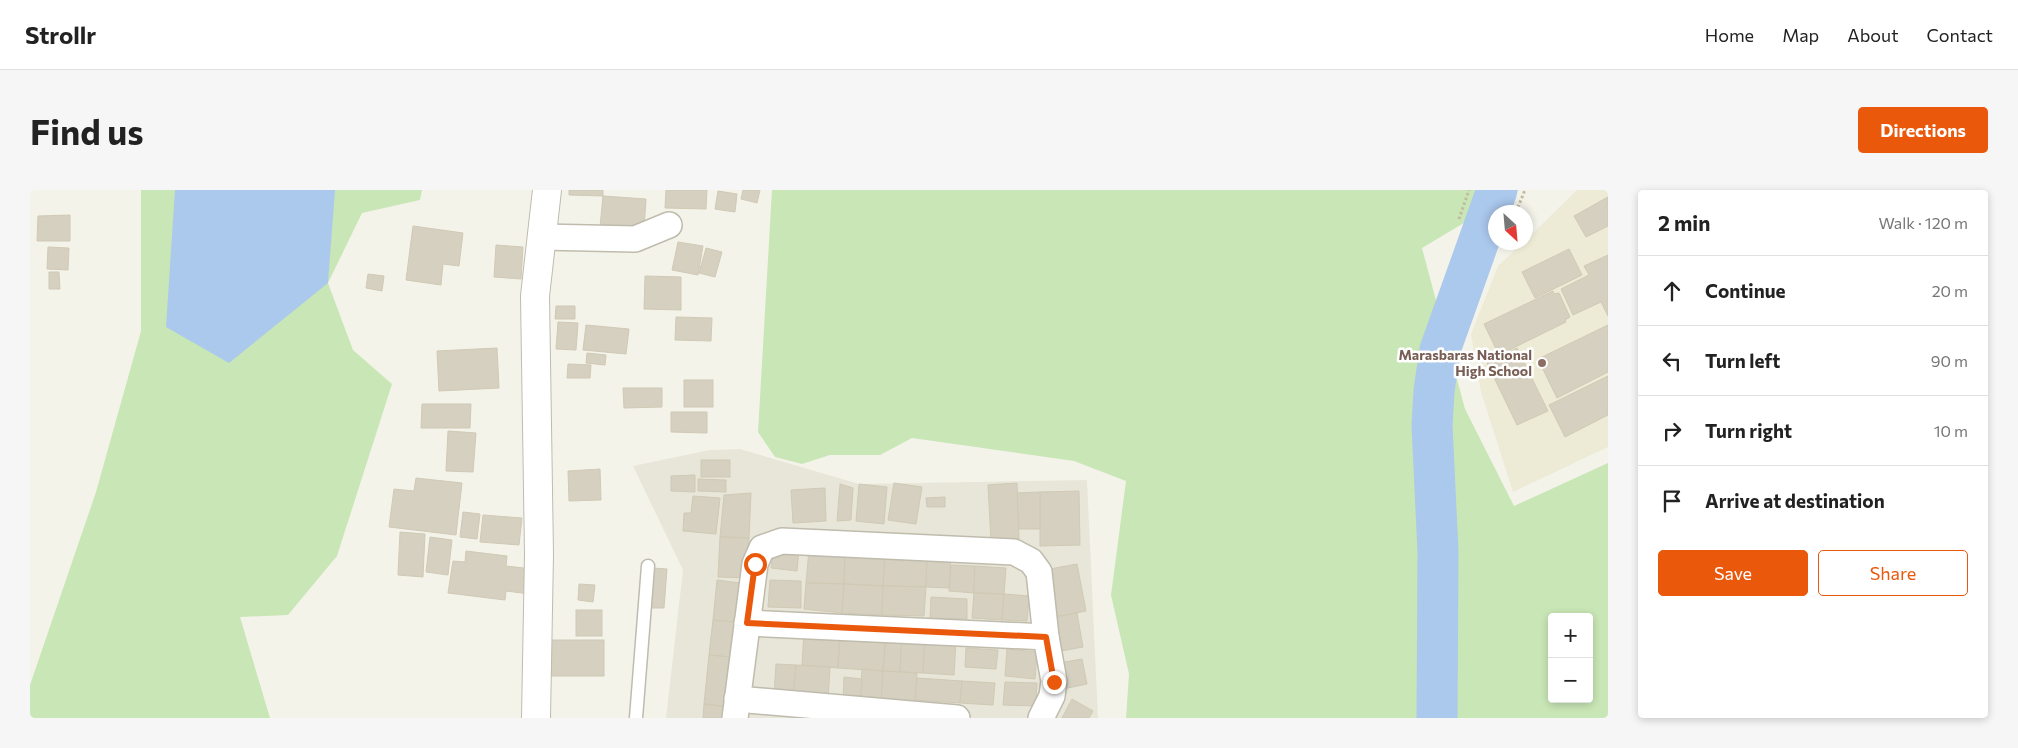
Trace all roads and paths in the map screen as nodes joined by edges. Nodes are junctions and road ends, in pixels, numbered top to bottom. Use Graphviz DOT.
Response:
graph roads {
  1 [pos="547,190"];
  2 [pos="1469,190"];
  3 [pos="1525,190"];
  4 [pos="1519,205"];
  5 [pos="1459,219"];
  6 [pos="670,225"];
  7 [pos="541,237"];
  8 [pos="648,566"];
  9 [pos="747,623"];
  10 [pos="1046,637"];
  11 [pos="736,708"];
  12 [pos="536,718"];
  13 [pos="636,718"];
  14 [pos="957,718"];
  15 [pos="1041,718"];
  1 -- 7 [label="street"];
  2 -- 5 [label="path"];
  3 -- 4 [label="path"];
  6 -- 7 [label="street"];
  7 -- 12 [label="street"];
  8 -- 13 [label="lane"];
  9 -- 10 [label="street"];
  9 -- 10 [label="street"];
  9 -- 11 [label="street"];
  10 -- 15 [label="street"];
  11 -- 14 [label="street"];
}
